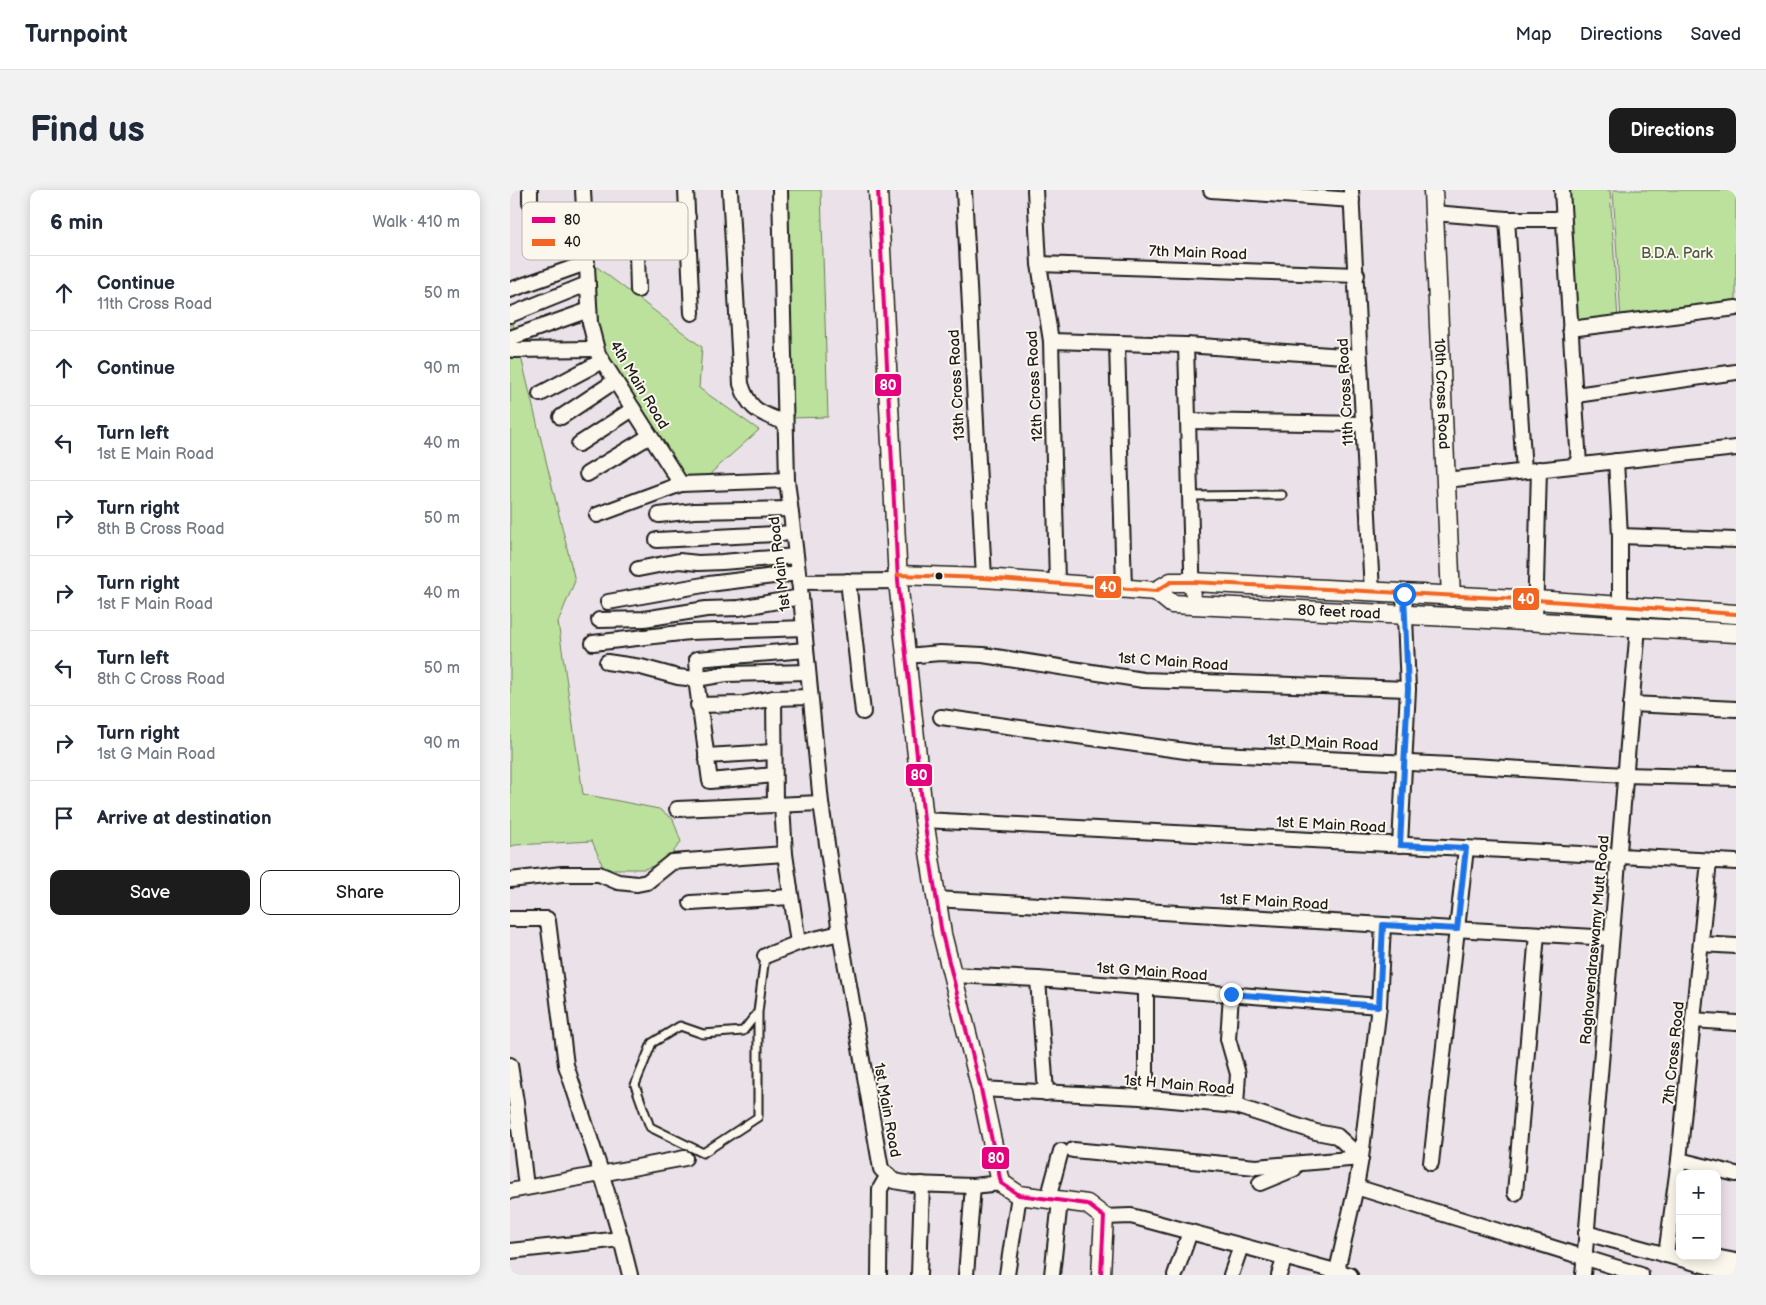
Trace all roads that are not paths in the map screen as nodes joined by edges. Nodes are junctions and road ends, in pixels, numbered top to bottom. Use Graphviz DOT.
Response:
graph roads {
  1 [pos="730,190"];
  2 [pos="780,190"];
  3 [pos="878,190"];
  4 [pos="964,190"];
  5 [pos="1035,190"];
  6 [pos="1211,190"];
  7 [pos="1433,190"];
  8 [pos="1562,190"];
  9 [pos="1352,195"];
  10 [pos="1434,213"];
  11 [pos="688,217"];
  12 [pos="1507,219"];
  13 [pos="1563,219"];
  14 [pos="586,260"];
  15 [pos="637,260"];
  16 [pos="586,263"];
  17 [pos="1039,264"];
  18 [pos="1357,275"];
  19 [pos="587,284"];
  20 [pos="510,290"];
  21 [pos="638,290"];
  22 [pos="1736,308"];
  23 [pos="589,310"];
  24 [pos="692,313"];
  25 [pos="510,315"];
  26 [pos="1570,330"];
  27 [pos="1051,341"];
  28 [pos="511,344"];
  29 [pos="1117,344"];
  30 [pos="1186,345"];
  31 [pos="599,355"];
  32 [pos="1359,357"];
  33 [pos="1736,372"];
  34 [pos="615,381"];
  35 [pos="540,394"];
  36 [pos="1576,394"];
  37 [pos="633,409"];
  38 [pos="561,417"];
  39 [pos="1189,421"];
  40 [pos="785,422"];
  41 [pos="1364,424"];
  42 [pos="650,436"];
  43 [pos="579,444"];
  44 [pos="1736,448"];
  45 [pos="1616,461"];
  46 [pos="1579,465"];
  47 [pos="1539,470"];
  48 [pos="1524,471"];
  49 [pos="587,474"];
  50 [pos="786,480"];
  51 [pos="1446,480"];
  52 [pos="681,484"];
  53 [pos="1282,495"];
  54 [pos="1192,496"];
  55 [pos="790,509"];
  56 [pos="598,515"];
  57 [pos="659,515"];
  58 [pos="793,533"];
  59 [pos="1620,536"];
  60 [pos="657,540"];
  61 [pos="1736,540"];
  62 [pos="796,556"];
  63 [pos="638,569"];
  64 [pos="898,578"];
  65 [pos="984,578"];
  66 [pos="848,582"];
  67 [pos="1057,582"];
  68 [pos="1193,582"];
  69 [pos="799,584"];
  70 [pos="1124,588"];
  71 [pos="1156,591"];
  72 [pos="1372,592"];
  73 [pos="1404,594"];
  74 [pos="1451,597"];
  75 [pos="1536,600"];
  76 [pos="608,602"];
  77 [pos="1193,605"];
  78 [pos="1620,607"];
  79 [pos="1736,614"];
  80 [pos="1406,615"];
  81 [pos="599,620"];
  82 [pos="1535,621"];
  83 [pos="1620,626"];
  84 [pos="1638,627"];
  85 [pos="804,628"];
  86 [pos="1736,633"];
  87 [pos="592,643"];
  88 [pos="806,650"];
  89 [pos="907,656"];
  90 [pos="607,662"];
  91 [pos="808,672"];
  92 [pos="697,678"];
  93 [pos="1408,689"];
  94 [pos="810,697"];
  95 [pos="774,698"];
  96 [pos="1631,704"];
  97 [pos="698,705"];
  98 [pos="1736,709"];
  99 [pos="863,712"];
  100 [pos="941,717"];
  101 [pos="774,752"];
  102 [pos="706,756"];
  103 [pos="1404,763"];
  104 [pos="774,775"];
  105 [pos="1625,775"];
  106 [pos="1736,778"];
  107 [pos="821,803"];
  108 [pos="779,805"];
  109 [pos="677,809"];
  110 [pos="924,820"];
  111 [pos="1400,845"];
  112 [pos="1466,848"];
  113 [pos="785,854"];
  114 [pos="1618,856"];
  115 [pos="1709,861"];
  116 [pos="1736,862"];
  117 [pos="510,880"];
  118 [pos="791,897"];
  119 [pos="935,898"];
  120 [pos="691,903"];
  121 [pos="510,919"];
  122 [pos="1383,925"];
  123 [pos="1457,929"];
  124 [pos="840,933"];
  125 [pos="1537,934"];
  126 [pos="1611,938"];
  127 [pos="798,943"];
  128 [pos="1701,944"];
  129 [pos="1736,946"];
  130 [pos="765,956"];
  131 [pos="952,975"];
  132 [pos="1038,979"];
  133 [pos="1146,988"];
  134 [pos="1231,994"];
  135 [pos="1379,1006"];
  136 [pos="758,1012"];
  137 [pos="1693,1020"];
  138 [pos="1736,1022"];
  139 [pos="510,1065"];
  140 [pos="981,1089"];
  141 [pos="1046,1093"];
  142 [pos="1146,1098"];
  143 [pos="513,1103"];
  144 [pos="1236,1106"];
  145 [pos="515,1137"];
  146 [pos="685,1158"];
  147 [pos="1361,1158"];
  148 [pos="1679,1160"];
  149 [pos="1431,1162"];
  150 [pos="1304,1164"];
  151 [pos="602,1172"];
  152 [pos="1736,1174"];
  153 [pos="888,1175"];
  154 [pos="1001,1183"];
  155 [pos="1260,1183"];
  156 [pos="922,1184"];
  157 [pos="973,1186"];
  158 [pos="526,1187"];
  159 [pos="1356,1187"];
  160 [pos="510,1191"];
  161 [pos="1515,1193"];
  162 [pos="1018,1195"];
  163 [pos="1054,1200"];
  164 [pos="1104,1217"];
  165 [pos="1190,1232"];
  166 [pos="1586,1233"];
  167 [pos="621,1239"];
  168 [pos="1241,1246"];
  169 [pos="1671,1251"];
  170 [pos="510,1252"];
  171 [pos="1584,1256"];
  172 [pos="1285,1257"];
  173 [pos="1721,1258"];
  174 [pos="1736,1261"];
  175 [pos="1103,1273"];
  176 [pos="1341,1274"];
  177 [pos="1736,1274"];
  178 [pos="630,1275"];
  179 [pos="879,1275"];
  180 [pos="918,1275"];
  181 [pos="966,1275"];
  182 [pos="1008,1275"];
  183 [pos="1052,1275"];
  184 [pos="1175,1275"];
  185 [pos="1230,1275"];
  186 [pos="1279,1275"];
  187 [pos="1583,1275"];
  188 [pos="1641,1275"];
  1 -- 40 [label="street"];
  2 -- 40 [label="street, 1st Main Road"];
  3 -- 64 [label="street"];
  4 -- 65 [label="street, 13th Cross Road"];
  5 -- 17 [label="street, 12th Cross Road"];
  6 -- 9 [label="street"];
  7 -- 10 [label="street, 10th Cross Road"];
  8 -- 13 [label="street"];
  9 -- 18 [label="street, 11th Cross Road"];
  10 -- 12 [label="street"];
  10 -- 51 [label="street, 10th Cross Road"];
  11 -- 24 [label="street"];
  12 -- 13 [label="street"];
  12 -- 48 [label="street"];
  13 -- 26 [label="street"];
  14 -- 16 [label="street, 4th Main Road"];
  15 -- 21 [label="street"];
  16 -- 19 [label="street, 4th Main Road"];
  16 -- 20 [label="street"];
  17 -- 18 [label="street, 7th Main Road"];
  17 -- 27 [label="street, 12th Cross Road"];
  18 -- 32 [label="street, 11th Cross Road"];
  19 -- 23 [label="street, 4th Main Road"];
  19 -- 25 [label="street"];
  22 -- 26 [label="street"];
  23 -- 28 [label="street"];
  23 -- 31 [label="street, 4th Main Road"];
  26 -- 36 [label="street"];
  27 -- 29 [label="street"];
  27 -- 67 [label="street, 12th Cross Road"];
  28 -- 31 [label="street"];
  29 -- 30 [label="street"];
  29 -- 70 [label="street"];
  30 -- 32 [label="street"];
  30 -- 39 [label="street"];
  31 -- 34 [label="street, 4th Main Road"];
  31 -- 35 [label="street"];
  32 -- 41 [label="street, 11th Cross Road"];
  33 -- 36 [label="street"];
  34 -- 37 [label="street, 4th Main Road"];
  34 -- 38 [label="street"];
  36 -- 46 [label="street"];
  37 -- 42 [label="street, 4th Main Road"];
  37 -- 43 [label="street"];
  39 -- 41 [label="street"];
  39 -- 54 [label="street"];
  40 -- 50 [label="street, 1st Main Road"];
  41 -- 72 [label="street, 11th Cross Road"];
  42 -- 49 [label="street"];
  42 -- 52 [label="street, 4th Main Road"];
  44 -- 45 [label="street"];
  45 -- 46 [label="street"];
  45 -- 59 [label="street"];
  46 -- 47 [label="street"];
  47 -- 48 [label="street"];
  47 -- 75 [label="street"];
  48 -- 51 [label="street"];
  50 -- 52 [label="street"];
  50 -- 55 [label="street, 1st Main Road"];
  51 -- 74 [label="street, 10th Cross Road"];
  52 -- 56 [label="street"];
  53 -- 54 [label="lane"];
  54 -- 68 [label="street"];
  55 -- 57 [label="street"];
  55 -- 58 [label="street, 1st Main Road"];
  58 -- 60 [label="street"];
  58 -- 62 [label="street, 1st Main Road"];
  59 -- 61 [label="street"];
  59 -- 78 [label="street"];
  62 -- 63 [label="street"];
  62 -- 69 [label="street, 1st Main Road"];
  64 -- 65 [label="street, 80 feet road"];
  64 -- 66 [label="street"];
  64 -- 89 [label="street"];
  65 -- 67 [label="street, 80 feet road"];
  66 -- 69 [label="street"];
  66 -- 99 [label="street"];
  67 -- 70 [label="street, 80 feet road"];
  68 -- 71 [label="street, 80 feet road"];
  68 -- 72 [label="street, 80 feet road"];
  68 -- 77 [label="street"];
  69 -- 76 [label="street"];
  69 -- 81 [label="street"];
  69 -- 85 [label="street, 1st Main Road"];
  70 -- 71 [label="street, 80 feet road"];
  71 -- 77 [label="street, 80 feet road"];
  72 -- 73 [label="street, 80 feet road"];
  73 -- 74 [label="street, 80 feet road"];
  73 -- 80 [label="street"];
  74 -- 75 [label="street, 80 feet road"];
  75 -- 78 [label="street, 80 feet road"];
  75 -- 82 [label="street"];
  77 -- 80 [label="street, 80 feet road"];
  78 -- 79 [label="street, 80 feet road"];
  78 -- 83 [label="street"];
  80 -- 82 [label="street, 80 feet road"];
  80 -- 93 [label="street"];
  82 -- 83 [label="street, 80 feet road"];
  83 -- 84 [label="street, 80 feet road"];
  84 -- 86 [label="street, 80 feet road"];
  84 -- 96 [label="street, Raghavendraswamy Mutt Road"];
  85 -- 87 [label="street"];
  85 -- 88 [label="street, 1st Main Road"];
  88 -- 91 [label="street, 1st Main Road"];
  88 -- 92 [label="street"];
  89 -- 93 [label="street, 1st C Main Road"];
  89 -- 110 [label="street"];
  90 -- 92 [label="street"];
  91 -- 92 [label="street"];
  91 -- 94 [label="street, 1st Main Road"];
  92 -- 97 [label="street"];
  93 -- 103 [label="street"];
  94 -- 95 [label="street"];
  94 -- 107 [label="street, 1st Main Road"];
  95 -- 97 [label="street"];
  95 -- 101 [label="street"];
  96 -- 98 [label="street"];
  96 -- 105 [label="street, Raghavendraswamy Mutt Road"];
  97 -- 102 [label="street"];
  100 -- 103 [label="street, 1st D Main Road"];
  101 -- 102 [label="street"];
  101 -- 104 [label="street"];
  102 -- 104 [label="street"];
  103 -- 105 [label="street, 1st D Main Road"];
  103 -- 111 [label="street"];
  104 -- 108 [label="street"];
  105 -- 106 [label="street, 1st D Main Road"];
  105 -- 114 [label="street, Raghavendraswamy Mutt Road"];
  107 -- 108 [label="street"];
  107 -- 124 [label="street, 1st Main Road"];
  108 -- 109 [label="street"];
  108 -- 113 [label="street"];
  110 -- 111 [label="street, 1st E Main Road"];
  110 -- 119 [label="street"];
  111 -- 112 [label="street, 1st E Main Road"];
  112 -- 114 [label="street, 1st E Main Road"];
  112 -- 123 [label="street"];
  113 -- 117 [label="street"];
  113 -- 118 [label="street"];
  114 -- 115 [label="street, 1st E Main Road"];
  114 -- 126 [label="street, Raghavendraswamy Mutt Road"];
  115 -- 116 [label="street, 1st E Main Road"];
  115 -- 128 [label="street, 7th Cross Road"];
  118 -- 120 [label="street"];
  118 -- 127 [label="street"];
  119 -- 122 [label="street, 1st F Main Road"];
  119 -- 131 [label="street"];
  121 -- 151 [label="street"];
  122 -- 123 [label="street, 1st F Main Road"];
  122 -- 135 [label="street"];
  123 -- 125 [label="street, 1st F Main Road"];
  123 -- 149 [label="street"];
  124 -- 127 [label="street"];
  124 -- 153 [label="street, 1st Main Road"];
  125 -- 126 [label="street, 1st F Main Road"];
  125 -- 161 [label="street"];
  126 -- 166 [label="street, Raghavendraswamy Mutt Road"];
  127 -- 130 [label="street"];
  128 -- 129 [label="street"];
  128 -- 137 [label="street, 7th Cross Road"];
  130 -- 136 [label="lane"];
  131 -- 132 [label="street, 1st G Main Road"];
  131 -- 140 [label="street"];
  132 -- 133 [label="street, 1st G Main Road"];
  132 -- 141 [label="street"];
  133 -- 134 [label="street, 1st G Main Road"];
  133 -- 142 [label="street"];
  134 -- 135 [label="street, 1st G Main Road"];
  134 -- 144 [label="street"];
  135 -- 147 [label="street"];
  136 -- 136 [label="lane"];
  137 -- 138 [label="street"];
  137 -- 148 [label="street, 7th Cross Road"];
  139 -- 143 [label="street"];
  140 -- 141 [label="street, 1st H Main Road"];
  140 -- 154 [label="street"];
  141 -- 142 [label="street, 1st H Main Road"];
  142 -- 144 [label="street, 1st H Main Road"];
  143 -- 145 [label="street"];
  144 -- 147 [label="street, 1st H Main Road"];
  145 -- 158 [label="street"];
  146 -- 151 [label="street"];
  147 -- 150 [label="street"];
  147 -- 159 [label="street"];
  148 -- 152 [label="street"];
  148 -- 169 [label="street, 7th Cross Road"];
  150 -- 155 [label="street"];
  150 -- 163 [label="street"];
  151 -- 158 [label="street"];
  151 -- 167 [label="street"];
  153 -- 156 [label="street, 1st Main Road"];
  153 -- 179 [label="street"];
  154 -- 157 [label="street, 1st Main Road"];
  154 -- 162 [label="street"];
  156 -- 157 [label="street, 1st Main Road"];
  156 -- 180 [label="street"];
  157 -- 181 [label="street"];
  158 -- 160 [label="street"];
  159 -- 171 [label="street"];
  159 -- 176 [label="street"];
  162 -- 163 [label="street"];
  162 -- 182 [label="street"];
  163 -- 164 [label="street"];
  163 -- 183 [label="street"];
  164 -- 165 [label="street"];
  164 -- 175 [label="street"];
  165 -- 168 [label="street"];
  165 -- 184 [label="street"];
  166 -- 169 [label="street"];
  166 -- 171 [label="street, Raghavendraswamy Mutt Road"];
  167 -- 170 [label="street"];
  167 -- 178 [label="street"];
  168 -- 172 [label="street"];
  168 -- 185 [label="street"];
  169 -- 177 [label="street"];
  171 -- 187 [label="street, Raghavendraswamy Mutt Road"];
  171 -- 188 [label="street"];
  172 -- 176 [label="street"];
  172 -- 186 [label="street"];
  173 -- 174 [label="street"];
}
